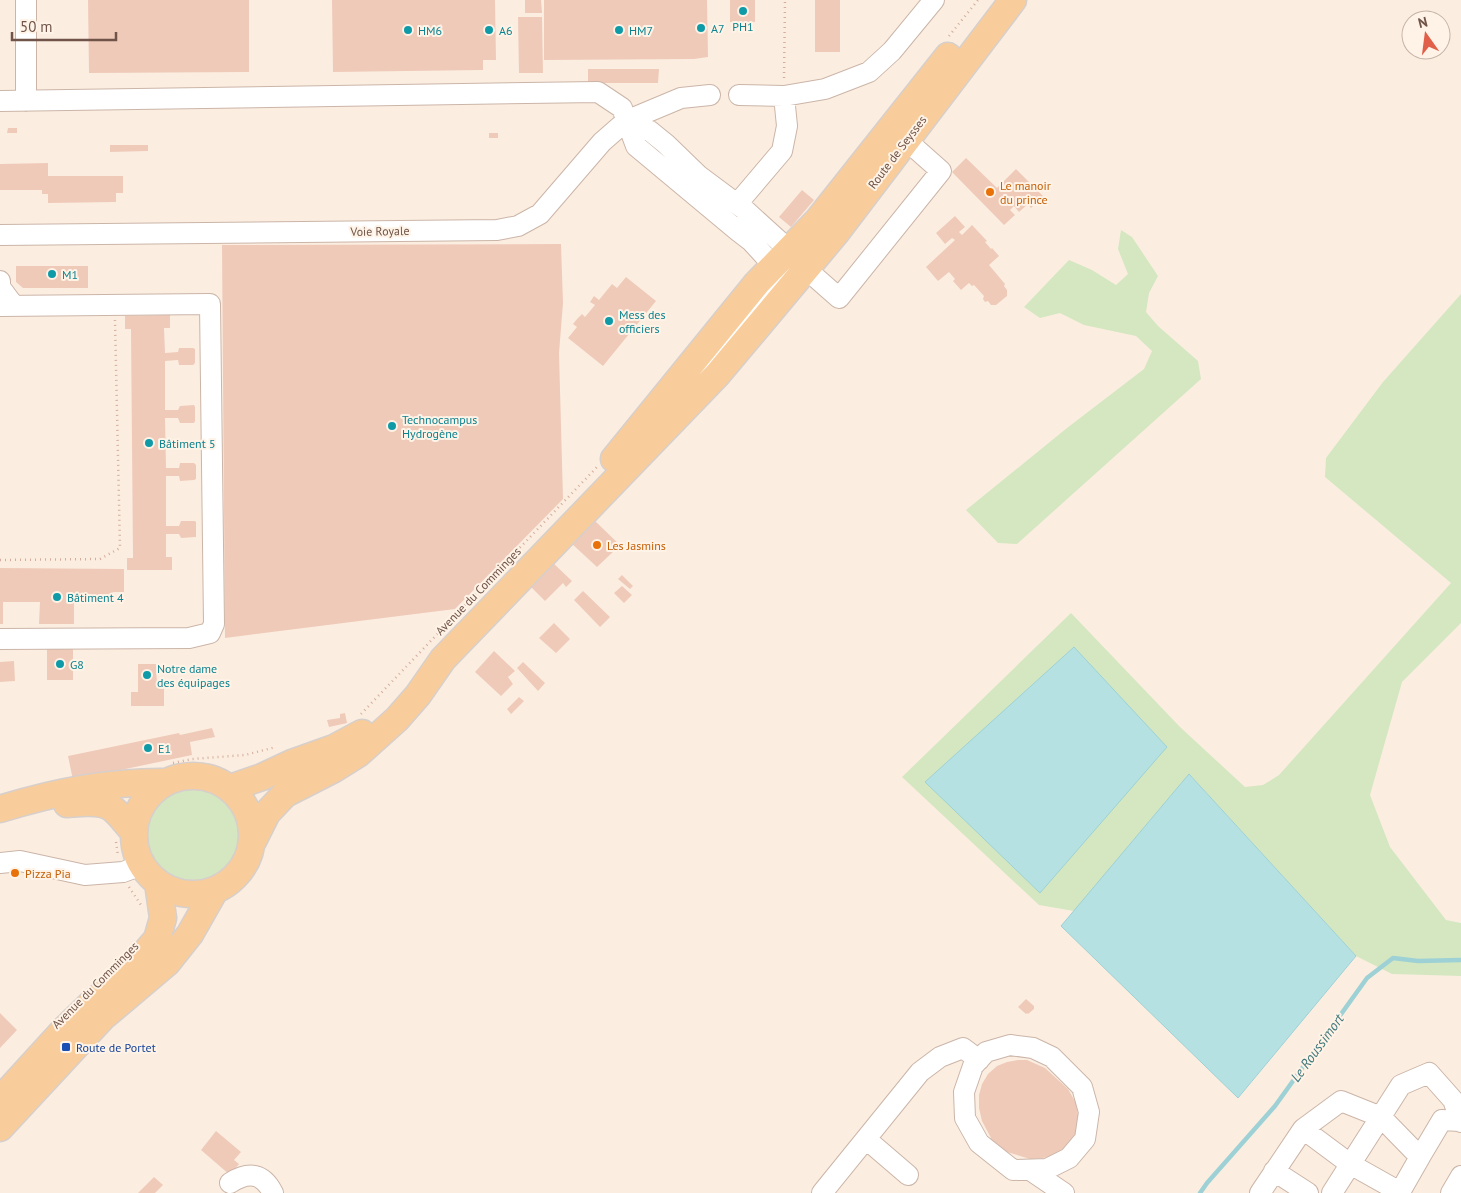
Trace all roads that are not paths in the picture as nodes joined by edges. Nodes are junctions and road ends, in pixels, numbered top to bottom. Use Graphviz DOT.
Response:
graph roads {
  1 [pos="26,0"];
  2 [pos="934,0"];
  3 [pos="991,0"];
  4 [pos="1013,0"];
  5 [pos="919,9"];
  6 [pos="710,95"];
  7 [pos="740,95"];
  8 [pos="784,96"];
  9 [pos="0,101"];
  10 [pos="26,101"];
  11 [pos="626,121"];
  12 [pos="906,140"];
  13 [pos="692,182"];
  14 [pos="742,217"];
  15 [pos="0,235"];
  16 [pos="782,273"];
  17 [pos="0,281"];
  18 [pos="7,306"];
  19 [pos="0,640"];
  20 [pos="166,773"];
  21 [pos="230,788"];
  22 [pos="0,809"];
  23 [pos="0,819"];
  24 [pos="125,835"];
  25 [pos="253,841"];
  26 [pos="0,863"];
  27 [pos="141,873"];
  28 [pos="207,892"];
  29 [pos="123,978"];
  30 [pos="979,1060"];
  31 [pos="20,1080"];
  32 [pos="0,1100"];
  33 [pos="0,1112"];
  34 [pos="1380,1117"];
  35 [pos="1460,1121"];
  36 [pos="0,1128"];
  37 [pos="1303,1129"];
  38 [pos="866,1139"];
  39 [pos="1420,1157"];
  40 [pos="1350,1164"];
  41 [pos="1030,1170"];
  42 [pos="1274,1171"];
  43 [pos="908,1175"];
  44 [pos="1461,1176"];
  45 [pos="230,1183"];
  46 [pos="1400,1192"];
  47 [pos="273,1193"];
  48 [pos="822,1193"];
  49 [pos="1064,1193"];
  50 [pos="1260,1193"];
  51 [pos="1308,1193"];
  52 [pos="1332,1193"];
  53 [pos="1451,1193"];
  1 -- 10 [label="street"];
  2 -- 5 [label="street"];
  3 -- 16 [label="main road, Route de Seysses"];
  4 -- 12 [label="main road, Route de Seysses"];
  5 -- 8 [label="street"];
  6 -- 11 [label="street, Voie Royale"];
  7 -- 8 [label="street"];
  8 -- 14 [label="street"];
  9 -- 10 [label="street"];
  10 -- 11 [label="street"];
  11 -- 13 [label="street"];
  11 -- 15 [label="street, Voie Royale"];
  12 -- 16 [label="main road, Route de Seysses"];
  12 -- 16 [label="street"];
  13 -- 14 [label="street"];
  13 -- 14 [label="street"];
  14 -- 16 [label="street"];
  16 -- 21 [label="main road, Avenue du Comminges"];
  16 -- 25 [label="main road, Avenue du Comminges"];
  17 -- 18 [label="street"];
  18 -- 19 [label="street"];
  20 -- 21 [label="main road"];
  20 -- 22 [label="main road"];
  20 -- 24 [label="main road"];
  21 -- 25 [label="main road"];
  23 -- 24 [label="main road"];
  24 -- 27 [label="main road"];
  25 -- 28 [label="main road"];
  26 -- 27 [label="street"];
  27 -- 28 [label="main road"];
  27 -- 29 [label="main road, Avenue du Comminges"];
  28 -- 29 [label="street"];
  28 -- 36 [label="main road"];
  29 -- 31 [label="main road, Avenue du Comminges"];
  30 -- 38 [label="street"];
  30 -- 41 [label="street"];
  30 -- 41 [label="street"];
  31 -- 32 [label="main road, Avenue du Comminges"];
  31 -- 33 [label="street"];
  34 -- 35 [label="street"];
  34 -- 37 [label="street"];
  34 -- 39 [label="street"];
  34 -- 40 [label="street"];
  35 -- 39 [label="street"];
  37 -- 40 [label="street"];
  37 -- 42 [label="street"];
  38 -- 43 [label="street"];
  38 -- 48 [label="street"];
  39 -- 46 [label="street"];
  40 -- 46 [label="street"];
  40 -- 52 [label="street"];
  41 -- 49 [label="street"];
  42 -- 50 [label="street"];
  42 -- 51 [label="street"];
  44 -- 53 [label="street"];
  45 -- 47 [label="street"];
}
